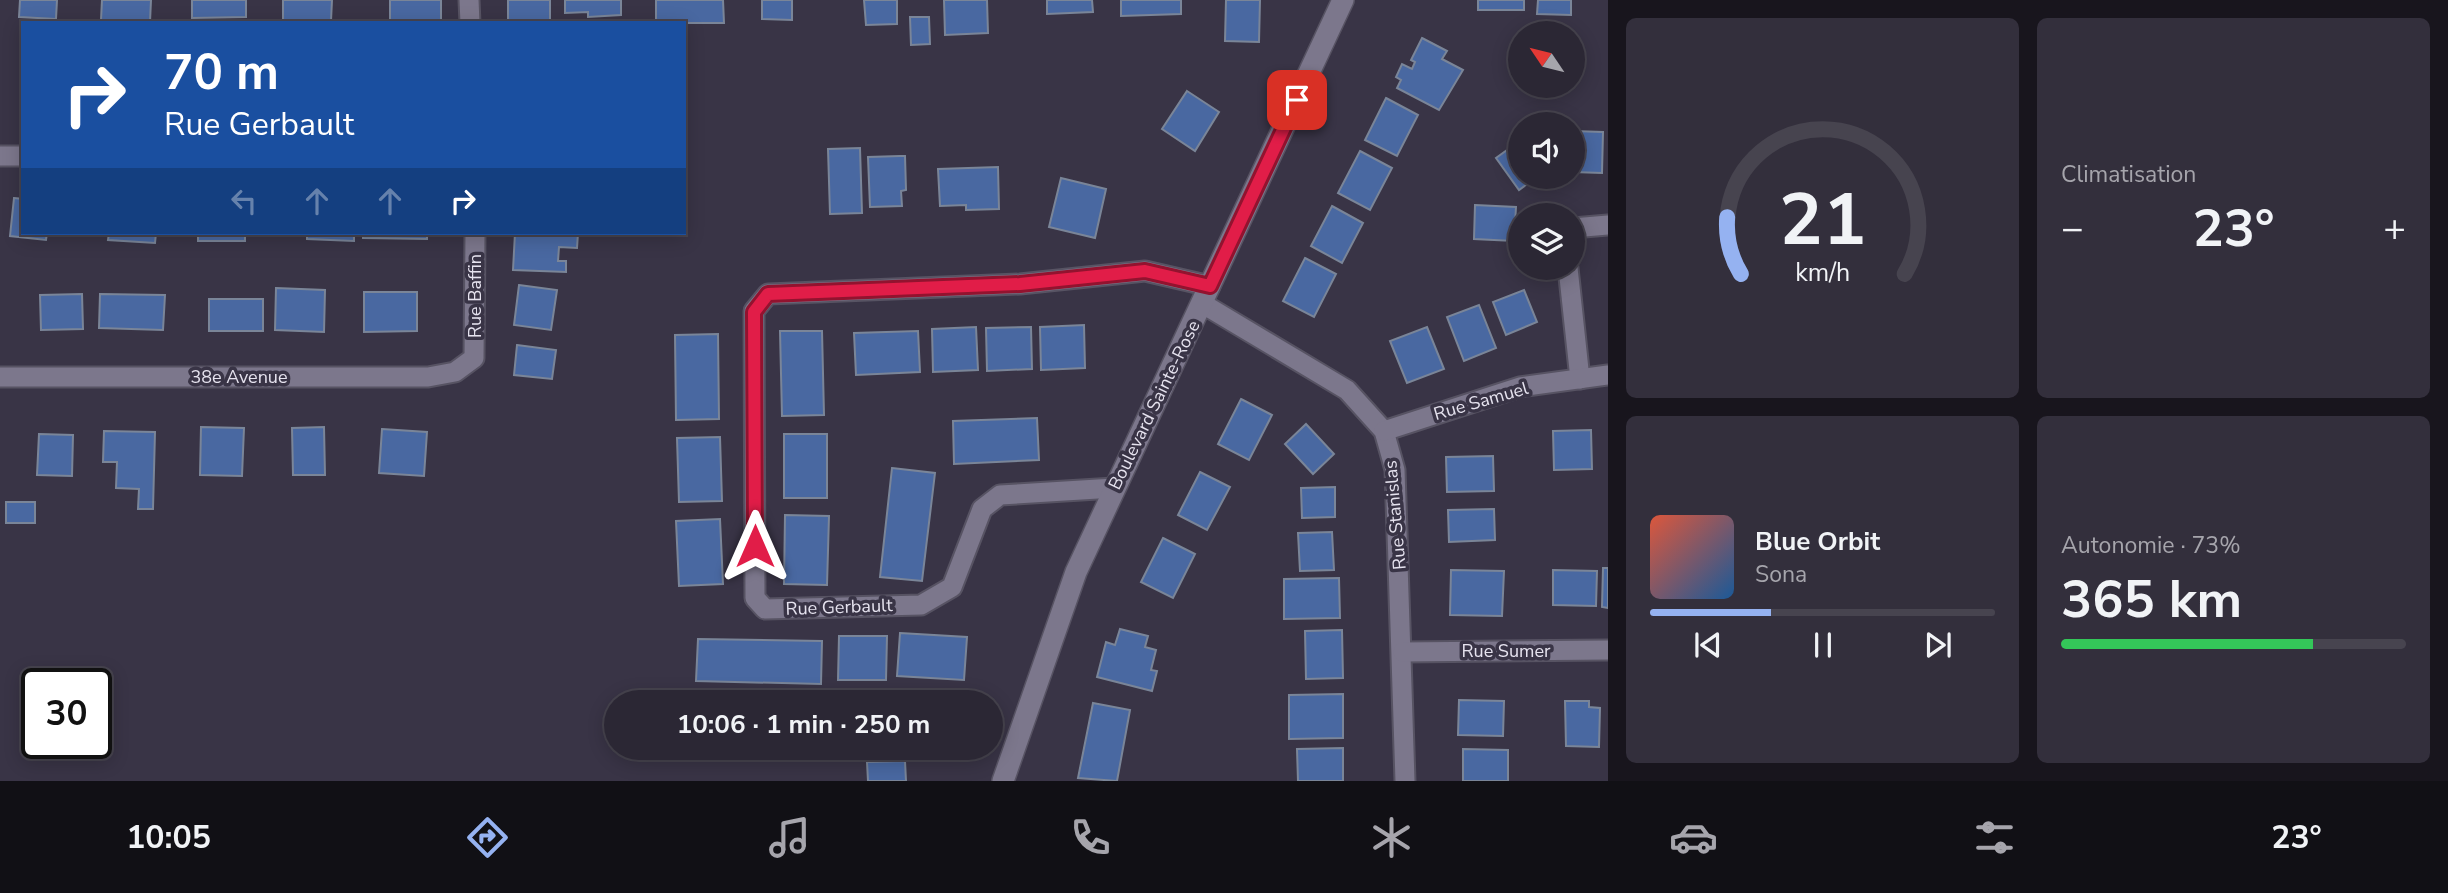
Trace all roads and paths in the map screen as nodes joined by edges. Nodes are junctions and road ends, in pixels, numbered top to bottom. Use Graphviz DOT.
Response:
graph roads {
  1 [pos="469,0"];
  2 [pos="1343,0"];
  3 [pos="470,21"];
  4 [pos="0,156"];
  5 [pos="21,156"];
  6 [pos="1608,225"];
  7 [pos="1585,227"];
  8 [pos="475,235"];
  9 [pos="1569,280"];
  10 [pos="1206,295"];
  11 [pos="474,358"];
  12 [pos="1608,375"];
  13 [pos="0,377"];
  14 [pos="1580,379"];
  15 [pos="1384,431"];
  16 [pos="1114,488"];
  17 [pos="1608,650"];
  18 [pos="1403,652"];
  19 [pos="1003,781"];
  20 [pos="1405,781"];
  1 -- 3 [label="street"];
  2 -- 10 [label="street, Boulevard Sainte-Rose"];
  4 -- 5 [label="street"];
  6 -- 7 [label="street"];
  8 -- 11 [label="street, Rue Baffin"];
  9 -- 14 [label="street"];
  10 -- 15 [label="street, Rue Stanislas"];
  10 -- 16 [label="street, Boulevard Sainte-Rose"];
  10 -- 16 [label="street, Rue Gerbault"];
  11 -- 13 [label="street, 38e Avenue"];
  12 -- 14 [label="street, Rue Samuel"];
  14 -- 15 [label="street, Rue Samuel"];
  15 -- 18 [label="street, Rue Stanislas"];
  16 -- 19 [label="street, Boulevard Sainte-Rose"];
  17 -- 18 [label="street, Rue Sumer"];
  18 -- 20 [label="street, Rue Stanislas"];
}
